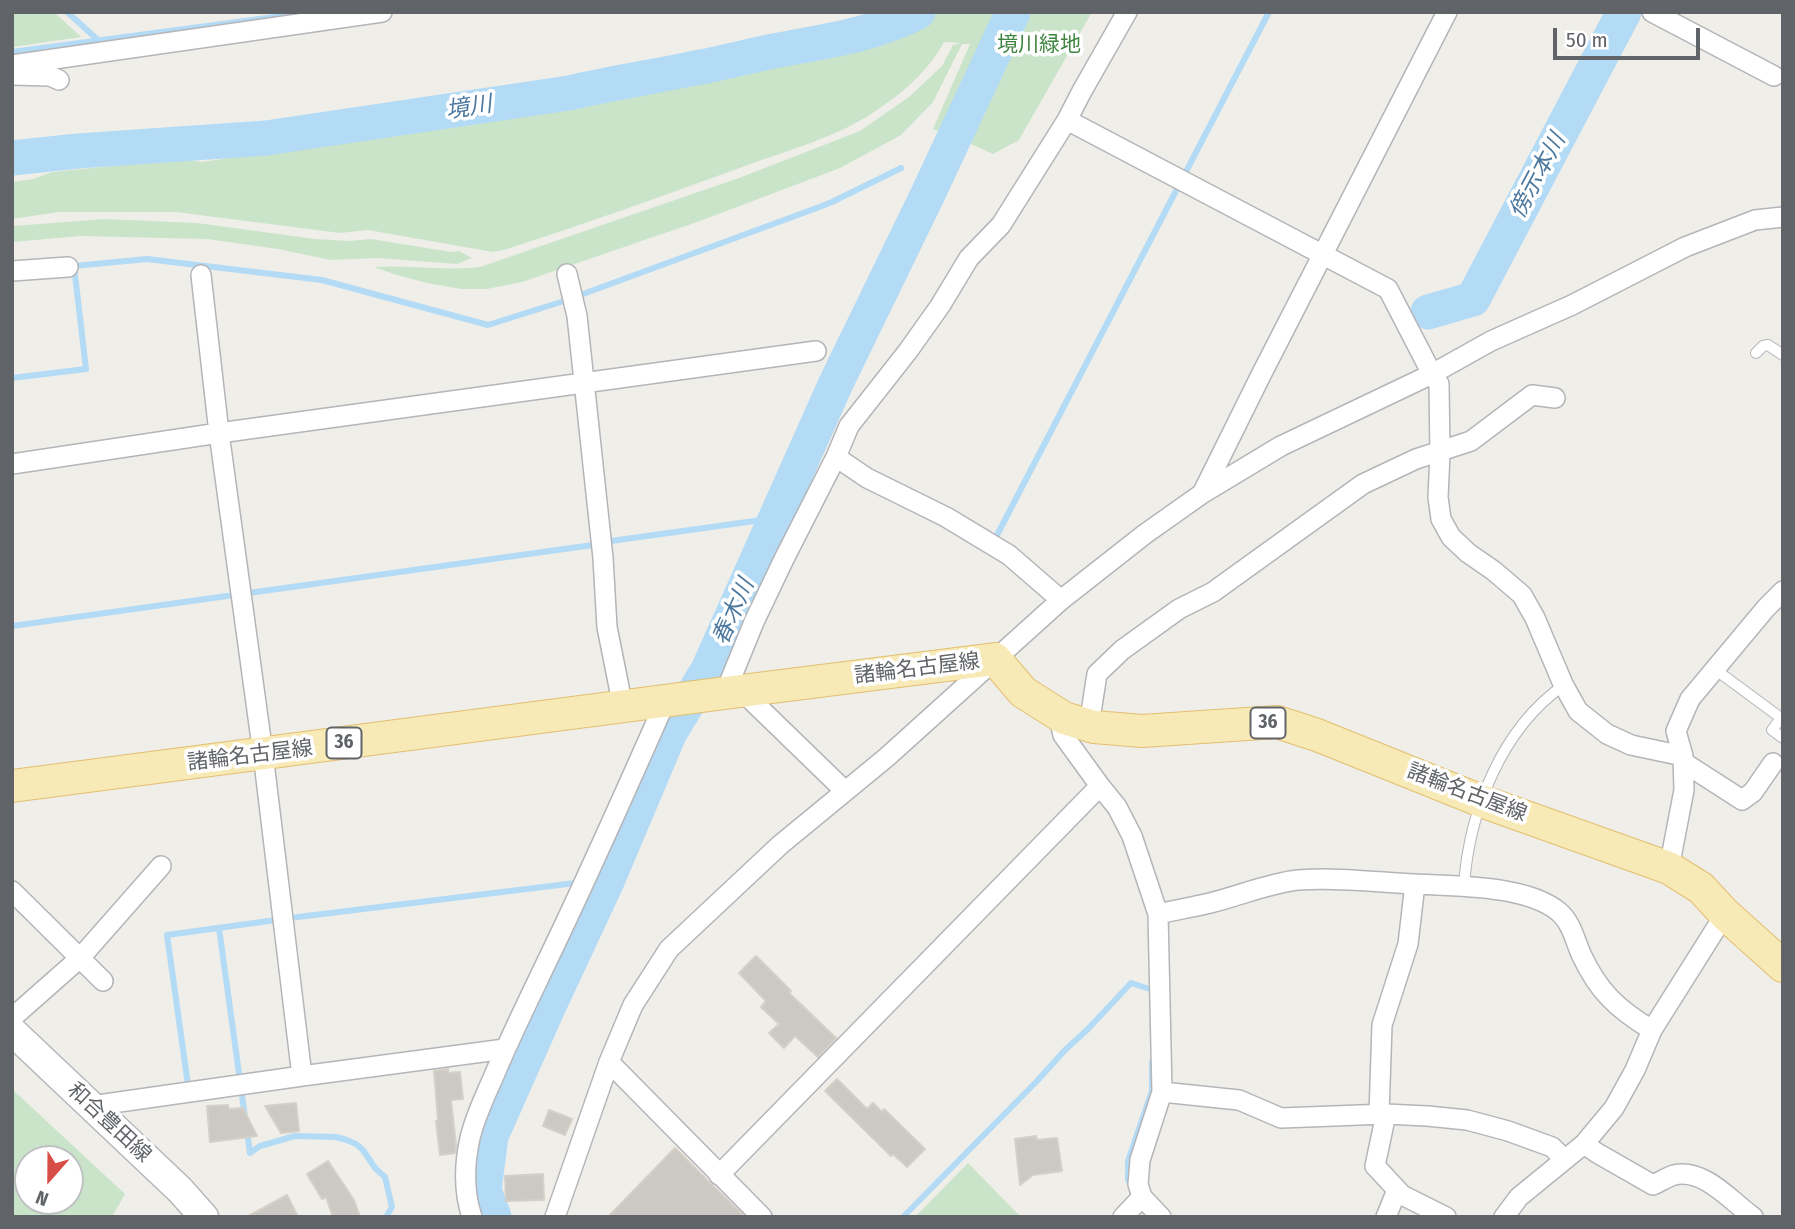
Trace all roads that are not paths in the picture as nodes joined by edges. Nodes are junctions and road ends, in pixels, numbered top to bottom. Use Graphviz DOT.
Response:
graph roads {
  1 [pos="382,12"];
  2 [pos="1127,12"];
  3 [pos="1447,12"];
  4 [pos="1652,12"];
  5 [pos="299,18"];
  6 [pos="12,65"];
  7 [pos="12,75"];
  8 [pos="1773,76"];
  9 [pos="59,80"];
  10 [pos="1067,120"];
  11 [pos="1783,217"];
  12 [pos="1323,253"];
  13 [pos="68,267"];
  14 [pos="12,271"];
  15 [pos="567,274"];
  16 [pos="201,275"];
  17 [pos="816,351"];
  18 [pos="1756,353"];
  19 [pos="1783,355"];
  20 [pos="1432,374"];
  21 [pos="584,384"];
  22 [pos="1555,398"];
  23 [pos="219,433"];
  24 [pos="1440,452"];
  25 [pos="836,457"];
  26 [pos="12,464"];
  27 [pos="1203,493"];
  28 [pos="1783,591"];
  29 [pos="1061,600"];
  30 [pos="995,659"];
  31 [pos="1716,670"];
  32 [pos="1564,685"];
  33 [pos="730,692"];
  34 [pos="671,700"];
  35 [pos="623,707"];
  36 [pos="1077,721"];
  37 [pos="1783,738"];
  38 [pos="262,754"];
  39 [pos="1683,759"];
  40 [pos="1773,763"];
  41 [pos="12,786"];
  42 [pos="1100,786"];
  43 [pos="845,791"];
  44 [pos="1481,800"];
  45 [pos="161,866"];
  46 [pos="1669,868"];
  47 [pos="1415,884"];
  48 [pos="1464,886"];
  49 [pos="12,891"];
  50 [pos="1158,914"];
  51 [pos="1726,914"];
  52 [pos="80,958"];
  53 [pos="1783,966"];
  54 [pos="103,981"];
  55 [pos="12,1018"];
  56 [pos="1652,1030"];
  57 [pos="12,1031"];
  58 [pos="505,1049"];
  59 [pos="609,1062"];
  60 [pos="302,1076"];
  61 [pos="1162,1092"];
  62 [pos="91,1107"];
  63 [pos="1383,1114"];
  64 [pos="1584,1143"];
  65 [pos="1564,1159"];
  66 [pos="719,1175"];
  67 [pos="1397,1190"];
  68 [pos="1143,1197"];
  69 [pos="204,1217"];
  70 [pos="472,1217"];
  71 [pos="555,1217"];
  72 [pos="762,1217"];
  73 [pos="1123,1217"];
  74 [pos="1161,1217"];
  75 [pos="1386,1217"];
  76 [pos="1446,1217"];
  77 [pos="1504,1217"];
  78 [pos="1753,1217"];
  1 -- 5 [label="street"];
  2 -- 10 [label="street"];
  3 -- 12 [label="street"];
  4 -- 8 [label="street"];
  5 -- 6 [label="street"];
  7 -- 9 [label="street"];
  10 -- 12 [label="street"];
  10 -- 25 [label="street"];
  11 -- 20 [label="street"];
  12 -- 20 [label="street"];
  12 -- 27 [label="street"];
  13 -- 14 [label="street"];
  15 -- 21 [label="street"];
  16 -- 23 [label="street"];
  17 -- 21 [label="street"];
  18 -- 19 [label="lane"];
  20 -- 24 [label="street"];
  20 -- 27 [label="street"];
  21 -- 23 [label="street"];
  21 -- 35 [label="street"];
  22 -- 24 [label="street"];
  23 -- 26 [label="street"];
  23 -- 38 [label="street"];
  24 -- 32 [label="street"];
  24 -- 36 [label="street"];
  25 -- 29 [label="street"];
  25 -- 33 [label="street"];
  27 -- 29 [label="street"];
  28 -- 31 [label="street"];
  29 -- 30 [label="street"];
  30 -- 33 [label="main road, 諸輪名古屋線 / 36"];
  30 -- 36 [label="main road, 諸輪名古屋線 / 36"];
  30 -- 43 [label="street"];
  31 -- 37 [label="lane"];
  31 -- 39 [label="street"];
  32 -- 39 [label="street"];
  32 -- 44 [label="lane"];
  33 -- 34 [label="main road, 諸輪名古屋線 / 36"];
  33 -- 43 [label="street"];
  34 -- 35 [label="main road, 諸輪名古屋線 / 36"];
  34 -- 58 [label="street"];
  35 -- 38 [label="main road, 諸輪名古屋線 / 36"];
  36 -- 42 [label="street"];
  36 -- 44 [label="main road, 諸輪名古屋線 / 36"];
  38 -- 41 [label="main road, 諸輪名古屋線 / 36"];
  38 -- 60 [label="street"];
  39 -- 40 [label="street"];
  39 -- 46 [label="street"];
  42 -- 50 [label="street"];
  42 -- 66 [label="street"];
  43 -- 59 [label="street"];
  44 -- 46 [label="main road, 諸輪名古屋線 / 36"];
  44 -- 48 [label="lane"];
  45 -- 52 [label="street"];
  46 -- 51 [label="main road, 諸輪名古屋線 / 36"];
  47 -- 48 [label="street"];
  47 -- 50 [label="street"];
  47 -- 63 [label="street"];
  48 -- 56 [label="street"];
  49 -- 52 [label="street"];
  50 -- 61 [label="street"];
  51 -- 53 [label="main road, 諸輪名古屋線 / 36"];
  51 -- 56 [label="street"];
  52 -- 54 [label="street"];
  52 -- 55 [label="street"];
  56 -- 64 [label="street"];
  57 -- 62 [label="main road, 和合豊田線"];
  58 -- 60 [label="street"];
  58 -- 70 [label="street"];
  59 -- 66 [label="street"];
  59 -- 71 [label="street"];
  60 -- 62 [label="street"];
  61 -- 63 [label="street"];
  61 -- 68 [label="street"];
  62 -- 69 [label="main road, 和合豊田線"];
  63 -- 65 [label="street"];
  63 -- 67 [label="street"];
  64 -- 65 [label="street"];
  64 -- 78 [label="street"];
  65 -- 77 [label="street"];
  66 -- 72 [label="street"];
  67 -- 75 [label="street"];
  67 -- 76 [label="street"];
  68 -- 73 [label="street"];
  68 -- 74 [label="street"];
}
